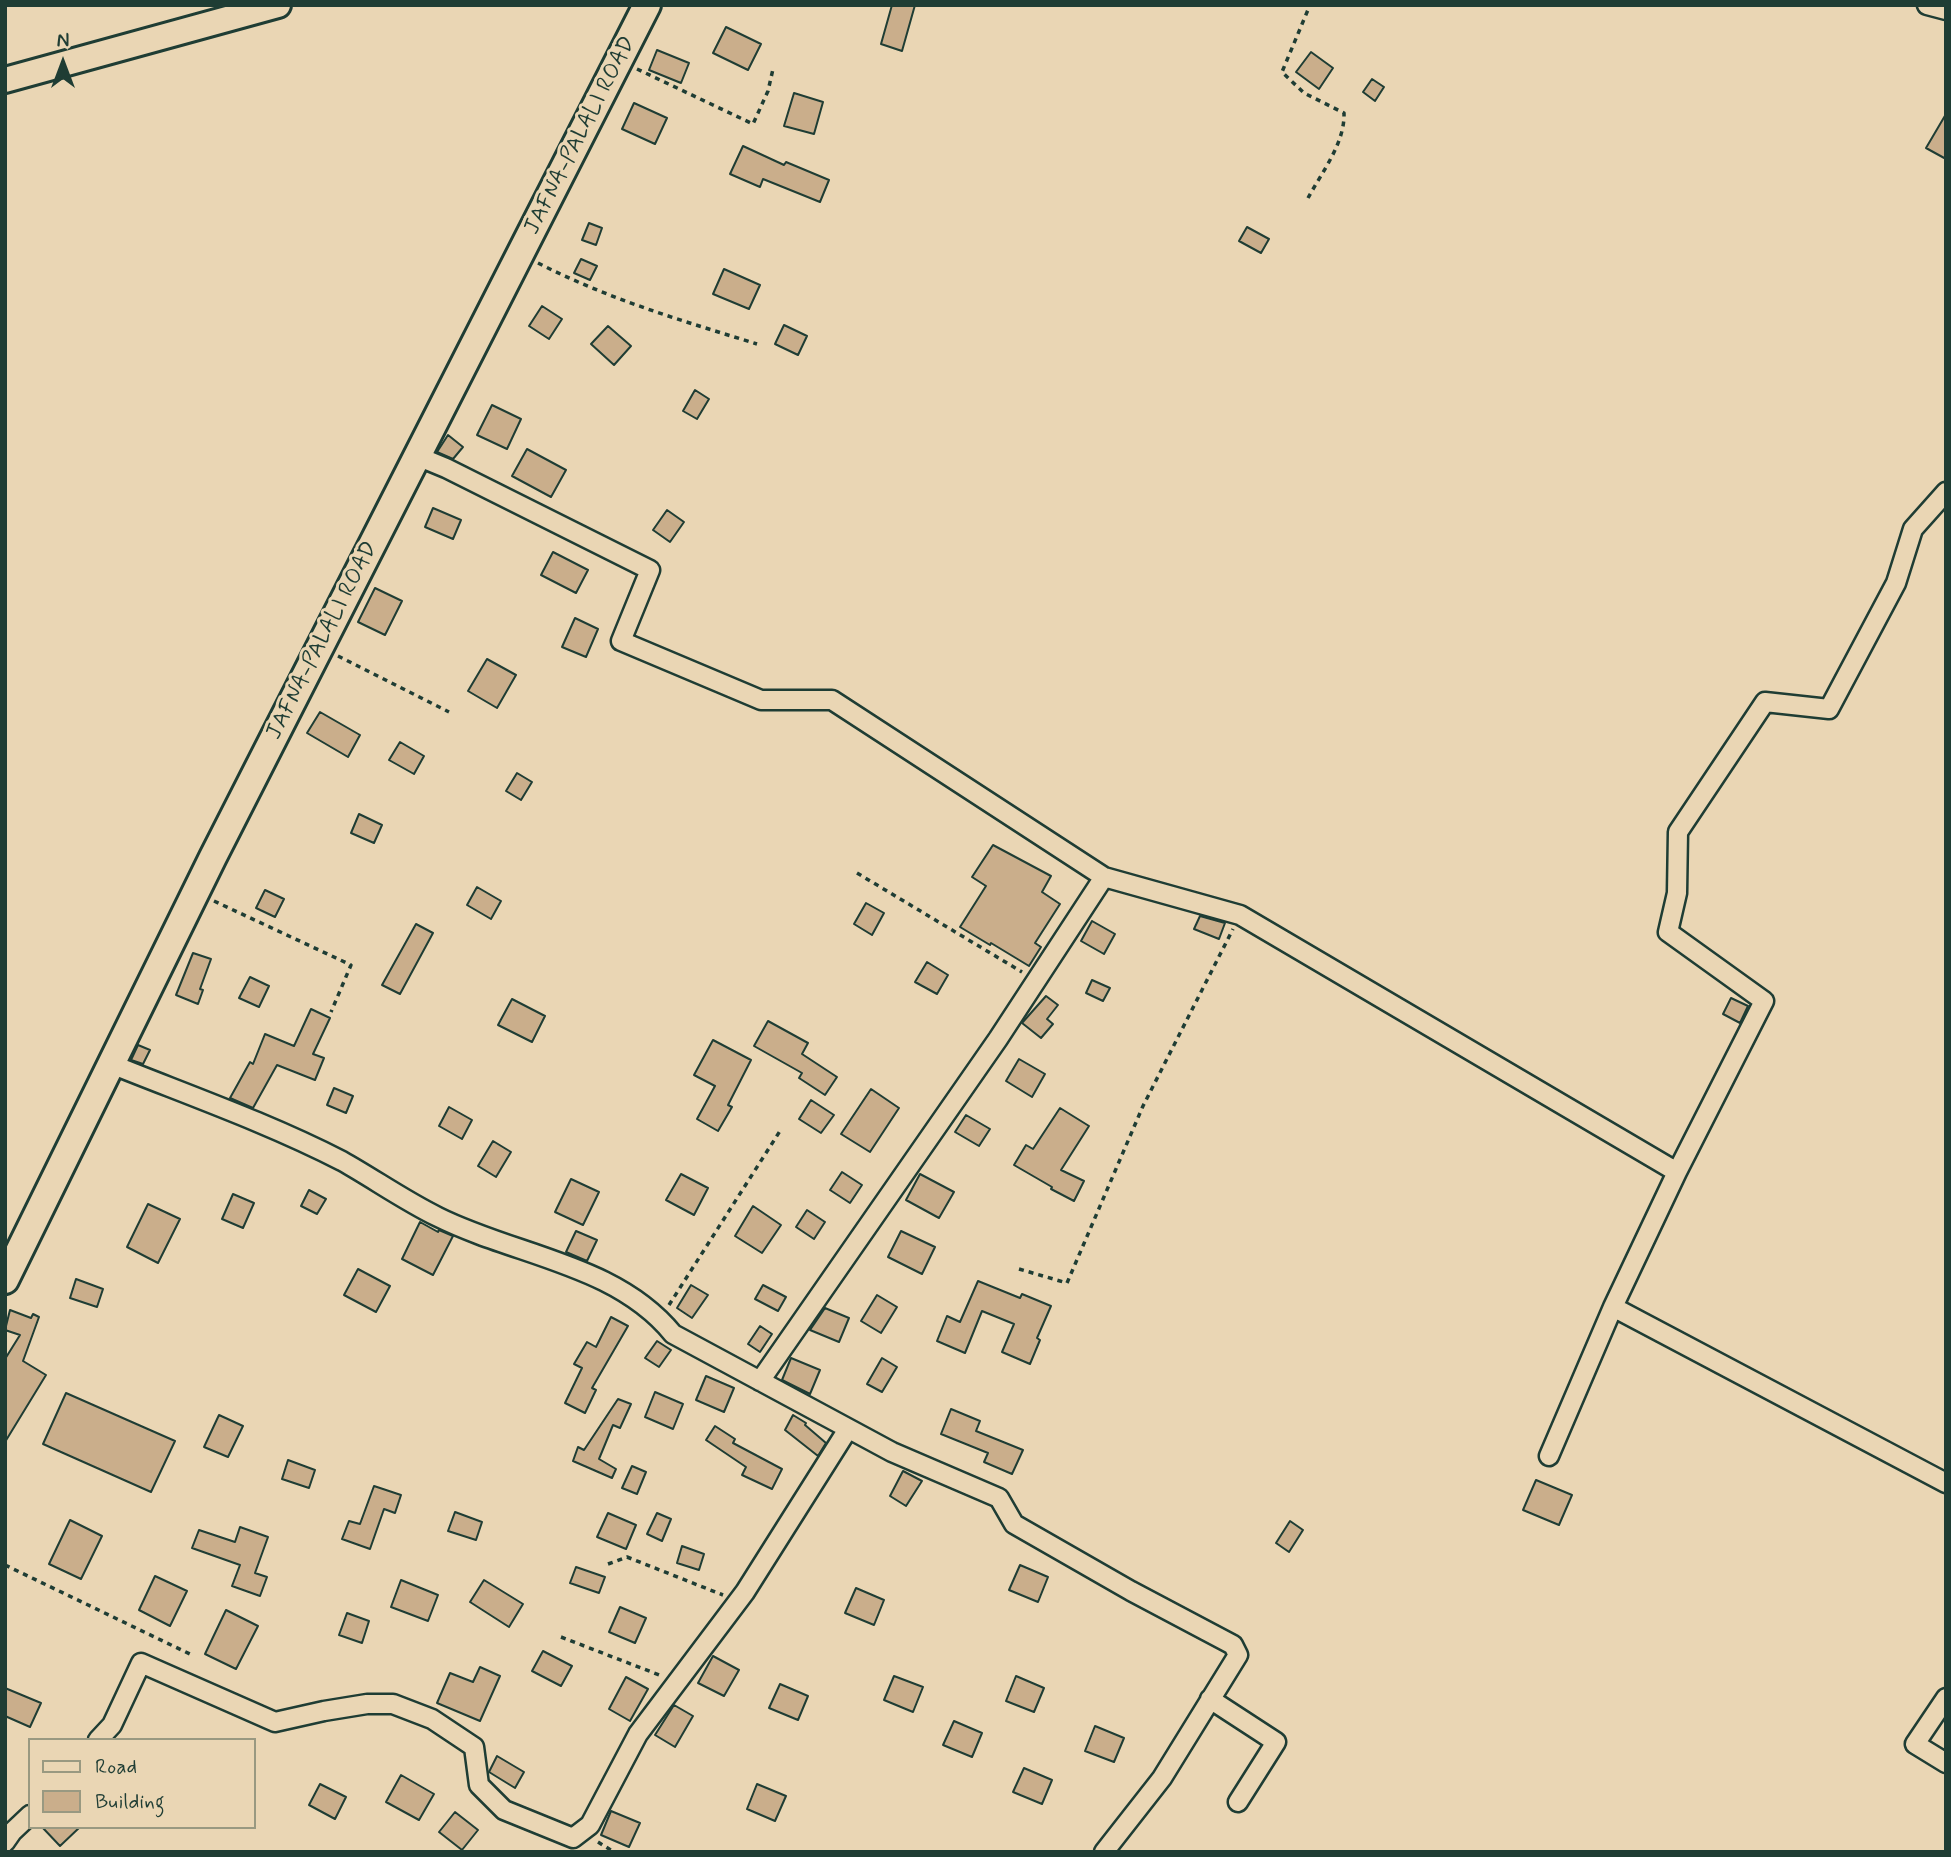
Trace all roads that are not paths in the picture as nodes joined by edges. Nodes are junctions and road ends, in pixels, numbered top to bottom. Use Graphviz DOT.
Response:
graph roads {
  1 [pos="278,5"];
  2 [pos="648,5"];
  3 [pos="1927,5"];
  4 [pos="1946,10"];
  5 [pos="5,80"];
  6 [pos="417,456"];
  7 [pos="1946,492"];
  8 [pos="1104,877"];
  9 [pos="111,1064"];
  10 [pos="1678,1172"];
  11 [pos="5,1280"];
  12 [pos="1613,1307"];
  13 [pos="760,1381"];
  14 [pos="848,1429"];
  15 [pos="1549,1456"];
  16 [pos="1946,1483"];
  17 [pos="1946,1698"];
  18 [pos="1210,1699"];
  19 [pos="101,1738"];
  20 [pos="1946,1763"];
  21 [pos="1238,1802"];
  22 [pos="28,1817"];
  23 [pos="5,1842"];
  24 [pos="1104,1852"];
  1 -- 5 [label="main road"];
  2 -- 6 [label="main road, JAFNA-PALALI ROAD"];
  3 -- 4 [label="street"];
  6 -- 8 [label="street"];
  6 -- 9 [label="main road, JAFNA-PALALI ROAD"];
  7 -- 10 [label="street"];
  8 -- 10 [label="street"];
  8 -- 13 [label="street"];
  9 -- 11 [label="main road, JAFNA-PALALI ROAD"];
  9 -- 13 [label="street"];
  10 -- 12 [label="street"];
  12 -- 15 [label="street"];
  12 -- 16 [label="street"];
  13 -- 14 [label="street"];
  14 -- 18 [label="street"];
  14 -- 19 [label="street"];
  17 -- 20 [label="street"];
  18 -- 21 [label="street"];
  18 -- 24 [label="street"];
  22 -- 23 [label="street"];
}
